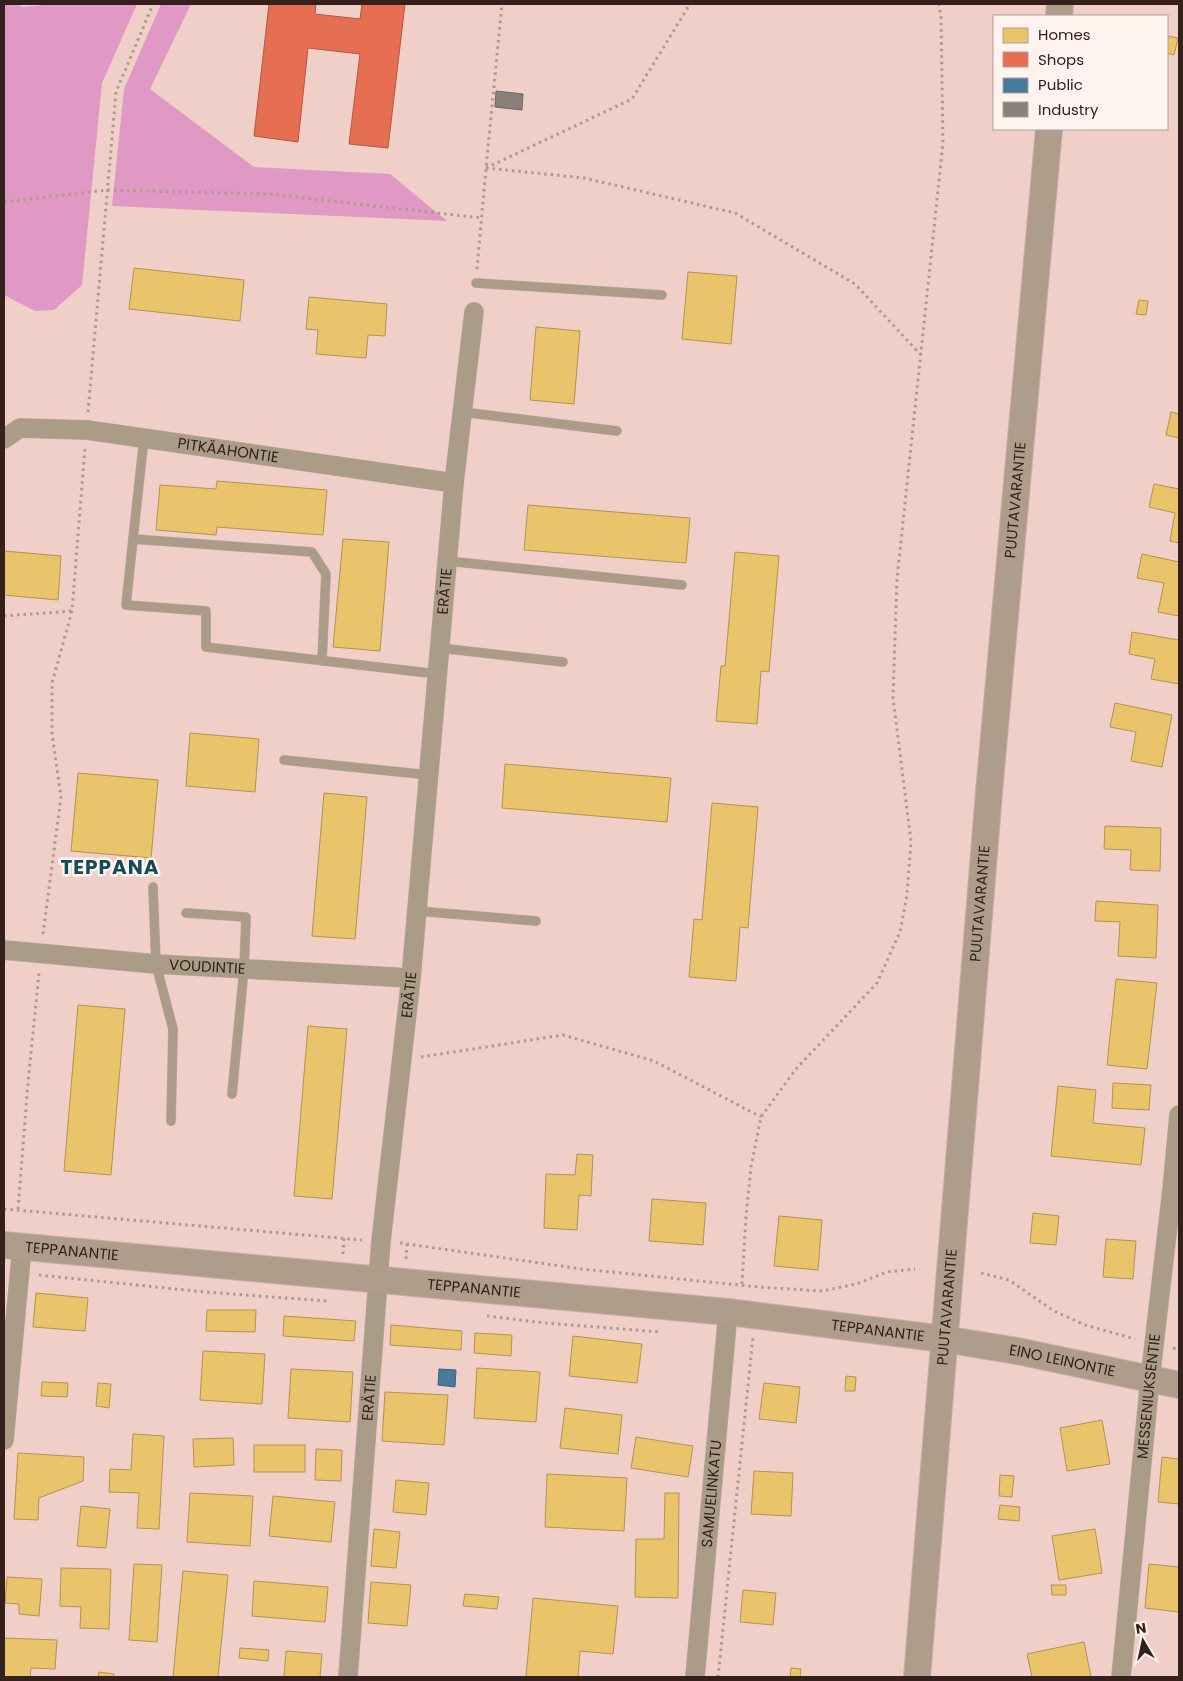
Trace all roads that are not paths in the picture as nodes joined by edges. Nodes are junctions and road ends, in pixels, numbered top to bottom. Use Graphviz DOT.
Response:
graph roads {
  1 [pos="1049,130"];
  2 [pos="476,283"];
  3 [pos="662,295"];
  4 [pos="474,312"];
  5 [pos="462,412"];
  6 [pos="617,431"];
  7 [pos="144,438"];
  8 [pos="4,439"];
  9 [pos="454,483"];
  10 [pos="133,539"];
  11 [pos="447,561"];
  12 [pos="682,586"];
  13 [pos="440,648"];
  14 [pos="322,660"];
  15 [pos="563,662"];
  16 [pos="437,674"];
  17 [pos="284,760"];
  18 [pos="428,775"];
  19 [pos="153,887"];
  20 [pos="417,910"];
  21 [pos="186,913"];
  22 [pos="536,921"];
  23 [pos="4,950"];
  24 [pos="156,964"];
  25 [pos="244,969"];
  26 [pos="411,978"];
  27 [pos="232,1094"];
  28 [pos="1179,1115"];
  29 [pos="171,1122"];
  30 [pos="1176,1190"];
  31 [pos="13,1246"];
  32 [pos="378,1279"];
  33 [pos="728,1312"];
  34 [pos="944,1339"];
  35 [pos="1150,1379"];
  36 [pos="1179,1385"];
  37 [pos="4,1440"];
  38 [pos="348,1677"];
  39 [pos="695,1677"];
  40 [pos="917,1677"];
  41 [pos="1121,1677"];
  1 -- 34 [label="main road, PUUTAVARANTIE"];
  2 -- 3 [label="lane"];
  4 -- 5 [label="street, ERÄTIE"];
  5 -- 6 [label="lane"];
  5 -- 9 [label="street, ERÄTIE"];
  7 -- 8 [label="street, PITKÄAHONTIE"];
  7 -- 9 [label="street, PITKÄAHONTIE"];
  7 -- 10 [label="lane"];
  9 -- 11 [label="street, ERÄTIE"];
  10 -- 14 [label="lane"];
  10 -- 14 [label="lane"];
  11 -- 12 [label="lane"];
  11 -- 13 [label="street, ERÄTIE"];
  13 -- 15 [label="lane"];
  13 -- 16 [label="street, ERÄTIE"];
  14 -- 16 [label="lane"];
  16 -- 18 [label="street, ERÄTIE"];
  17 -- 18 [label="lane"];
  18 -- 20 [label="street, ERÄTIE"];
  19 -- 24 [label="lane"];
  20 -- 22 [label="lane"];
  20 -- 26 [label="street, ERÄTIE"];
  21 -- 25 [label="lane"];
  23 -- 24 [label="street, VOUDINTIE"];
  24 -- 25 [label="street, VOUDINTIE"];
  24 -- 29 [label="lane"];
  25 -- 26 [label="street, VOUDINTIE"];
  25 -- 27 [label="lane"];
  26 -- 32 [label="street, ERÄTIE"];
  28 -- 30 [label="street, MESSENIUKSENTIE"];
  30 -- 35 [label="street, MESSENIUKSENTIE"];
  31 -- 32 [label="main road, TEPPANANTIE"];
  31 -- 37 [label="street"];
  32 -- 33 [label="main road, TEPPANANTIE"];
  32 -- 38 [label="street, ERÄTIE"];
  33 -- 34 [label="main road, TEPPANANTIE"];
  33 -- 39 [label="street, SAMUELINKATU"];
  34 -- 35 [label="main road, EINO LEINONTIE"];
  34 -- 40 [label="main road, PUUTAVARANTIE"];
  35 -- 36 [label="main road, EINO LEINONTIE"];
  35 -- 41 [label="street, MESSENIUKSENTIE"];
}
